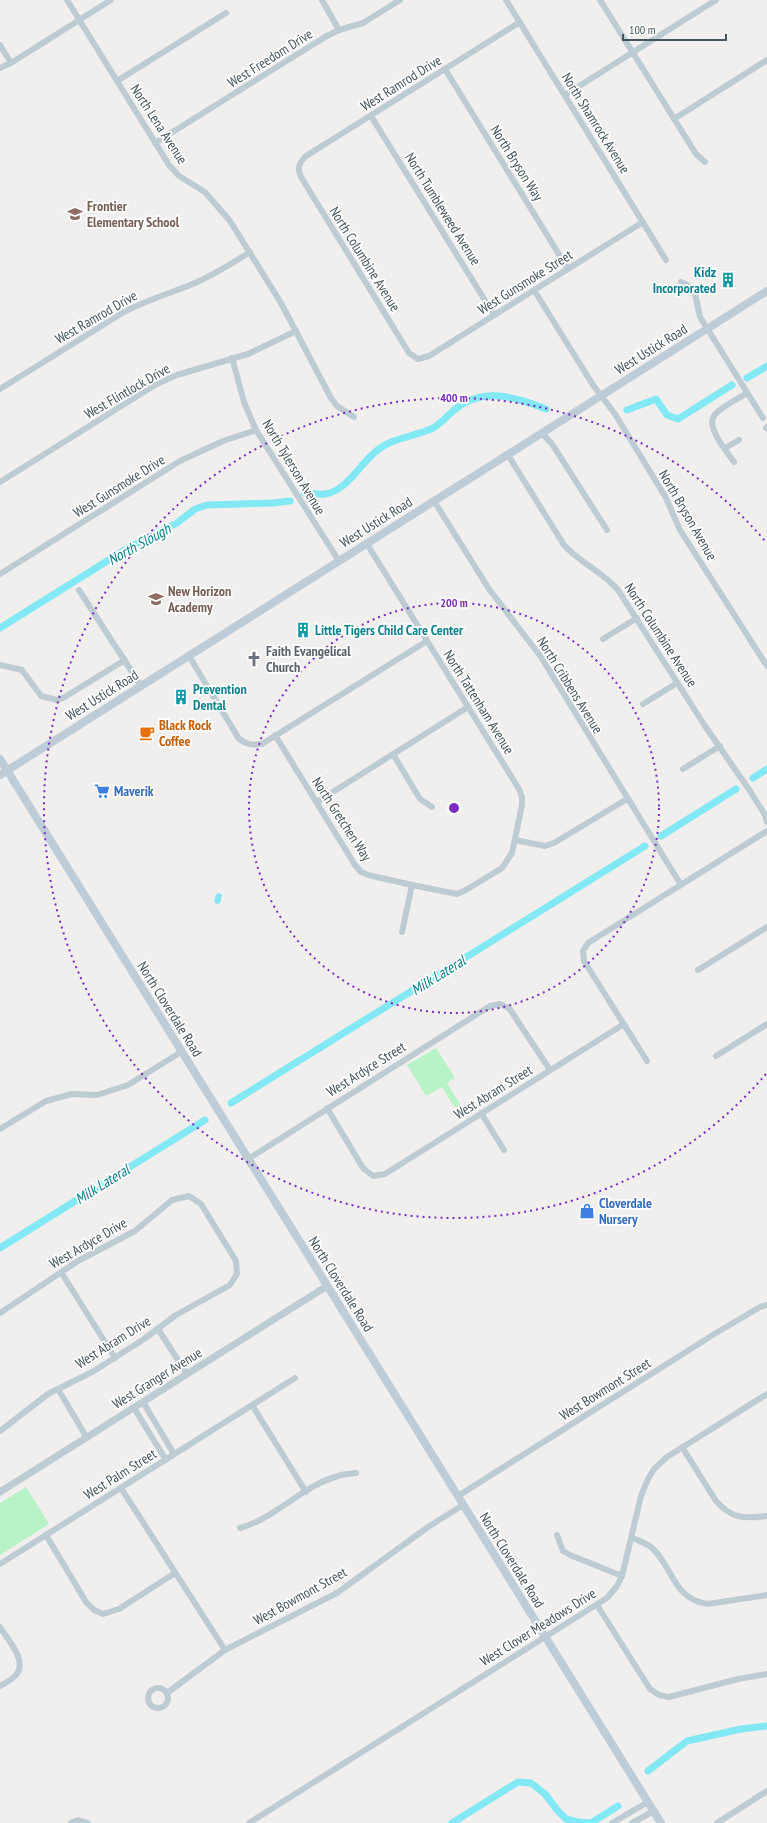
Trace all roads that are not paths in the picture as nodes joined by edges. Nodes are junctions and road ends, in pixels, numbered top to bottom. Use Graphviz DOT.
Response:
graph roads {
  1 [pos="67,0"];
  2 [pos="111,0"];
  3 [pos="322,0"];
  4 [pos="400,0"];
  5 [pos="506,0"];
  6 [pos="600,0"];
  7 [pos="716,0"];
  8 [pos="226,13"];
  9 [pos="79,20"];
  10 [pos="520,22"];
  11 [pos="339,30"];
  12 [pos="0,45"];
  13 [pos="633,52"];
  14 [pos="767,60"];
  15 [pos="11,63"];
  16 [pos="0,68"];
  17 [pos="445,69"];
  18 [pos="117,81"];
  19 [pos="564,95"];
  20 [pos="371,116"];
  21 [pos="674,119"];
  22 [pos="155,143"];
  23 [pos="706,162"];
  24 [pos="299,166"];
  25 [pos="643,222"];
  26 [pos="250,252"];
  27 [pos="666,260"];
  28 [pos="568,269"];
  29 [pos="681,282"];
  30 [pos="534,290"];
  31 [pos="767,291"];
  32 [pos="494,315"];
  33 [pos="707,329"];
  34 [pos="296,331"];
  35 [pos="232,358"];
  36 [pos="418,359"];
  37 [pos="0,389"];
  38 [pos="747,393"];
  39 [pos="602,396"];
  40 [pos="354,417"];
  41 [pos="762,418"];
  42 [pos="256,430"];
  43 [pos="542,433"];
  44 [pos="739,440"];
  45 [pos="725,448"];
  46 [pos="508,455"];
  47 [pos="734,462"];
  48 [pos="0,482"];
  49 [pos="434,501"];
  50 [pos="607,530"];
  51 [pos="367,544"];
  52 [pos="338,561"];
  53 [pos="0,574"];
  54 [pos="79,590"];
  55 [pos="636,618"];
  56 [pos="427,640"];
  57 [pos="603,640"];
  58 [pos="189,656"];
  59 [pos="764,656"];
  60 [pos="124,660"];
  61 [pos="0,666"];
  62 [pos="767,666"];
  63 [pos="677,683"];
  64 [pos="141,686"];
  65 [pos="643,704"];
  66 [pos="468,707"];
  67 [pos="276,735"];
  68 [pos="720,746"];
  69 [pos="393,754"];
  70 [pos="0,759"];
  71 [pos="683,769"];
  72 [pos="3,773"];
  73 [pos="627,799"];
  74 [pos="317,802"];
  75 [pos="432,807"];
  76 [pos="767,822"];
  77 [pos="767,831"];
  78 [pos="515,840"];
  79 [pos="412,885"];
  80 [pos="681,885"];
  81 [pos="767,927"];
  82 [pos="402,932"];
  83 [pos="698,970"];
  84 [pos="624,1024"];
  85 [pos="767,1024"];
  86 [pos="181,1052"];
  87 [pos="716,1056"];
  88 [pos="647,1061"];
  89 [pos="550,1070"];
  90 [pos="327,1108"];
  91 [pos="481,1113"];
  92 [pos="0,1129"];
  93 [pos="504,1150"];
  94 [pos="248,1159"];
  95 [pos="61,1272"];
  96 [pos="237,1274"];
  97 [pos="327,1286"];
  98 [pos="767,1305"];
  99 [pos="0,1313"];
  100 [pos="158,1329"];
  101 [pos="115,1358"];
  102 [pos="187,1374"];
  103 [pos="295,1378"];
  104 [pos="58,1389"];
  105 [pos="767,1394"];
  106 [pos="142,1402"];
  107 [pos="252,1405"];
  108 [pos="134,1408"];
  109 [pos="0,1431"];
  110 [pos="87,1438"];
  111 [pos="682,1447"];
  112 [pos="174,1454"];
  113 [pos="166,1460"];
  114 [pos="356,1473"];
  115 [pos="121,1488"];
  116 [pos="0,1492"];
  117 [pos="306,1492"];
  118 [pos="458,1496"];
  119 [pos="463,1505"];
  120 [pos="767,1516"];
  121 [pos="240,1528"];
  122 [pos="46,1535"];
  123 [pos="557,1535"];
  124 [pos="632,1538"];
  125 [pos="0,1564"];
  126 [pos="175,1573"];
  127 [pos="622,1576"];
  128 [pos="767,1594"];
  129 [pos="597,1606"];
  130 [pos="0,1627"];
  131 [pos="546,1638"];
  132 [pos="225,1650"];
  133 [pos="767,1674"];
  134 [pos="0,1686"];
  135 [pos="167,1693"];
  136 [pos="767,1791"];
  137 [pos="648,1802"];
  138 [pos="654,1811"];
  139 [pos="85,1822"];
  140 [pos="71,1823"];
  141 [pos="249,1823"];
  142 [pos="612,1823"];
  143 [pos="632,1823"];
  144 [pos="662,1823"];
  145 [pos="717,1823"];
  1 -- 9 [label="street, North Lena Avenue"];
  2 -- 9 [label="street"];
  3 -- 11 [label="street"];
  4 -- 11 [label="street, West Freedom Drive"];
  5 -- 10 [label="street, North Shamrock Avenue"];
  6 -- 13 [label="street"];
  7 -- 13 [label="street"];
  8 -- 18 [label="street"];
  9 -- 15 [label="street"];
  9 -- 18 [label="street, North Lena Avenue"];
  10 -- 17 [label="street, West Ramrod Drive"];
  10 -- 19 [label="street, North Shamrock Avenue"];
  11 -- 22 [label="street, West Freedom Drive"];
  12 -- 15 [label="street"];
  13 -- 19 [label="street"];
  13 -- 21 [label="street"];
  14 -- 21 [label="street"];
  15 -- 16 [label="street"];
  17 -- 20 [label="street, West Ramrod Drive"];
  17 -- 28 [label="street, North Bryson Way"];
  18 -- 22 [label="street, North Lena Avenue"];
  19 -- 25 [label="street, North Shamrock Avenue"];
  20 -- 24 [label="street, West Ramrod Drive"];
  20 -- 32 [label="street, North Tumbleweed Avenue"];
  21 -- 23 [label="street"];
  22 -- 26 [label="street, North Lena Avenue"];
  24 -- 36 [label="street, North Columbine Avenue"];
  25 -- 27 [label="street, North Shamrock Avenue"];
  25 -- 28 [label="street, West Gunsmoke Street"];
  26 -- 34 [label="street, North Lena Avenue"];
  26 -- 37 [label="street, West Ramrod Drive"];
  28 -- 30 [label="street, West Gunsmoke Street"];
  29 -- 33 [label="street"];
  30 -- 32 [label="street, West Gunsmoke Street"];
  30 -- 39 [label="street"];
  31 -- 33 [label="main road, West Ustick Road"];
  32 -- 36 [label="street, West Gunsmoke Street"];
  33 -- 38 [label="street"];
  33 -- 39 [label="main road, West Ustick Road"];
  34 -- 35 [label="street, West Flintlock Drive"];
  34 -- 40 [label="street, North Lena Avenue"];
  35 -- 42 [label="street, North Tylerson Avenue"];
  35 -- 48 [label="street, West Flintlock Drive"];
  38 -- 41 [label="street"];
  38 -- 45 [label="street"];
  39 -- 43 [label="main road, West Ustick Road"];
  39 -- 59 [label="street, North Bryson Avenue"];
  42 -- 52 [label="street, North Tylerson Avenue"];
  42 -- 53 [label="street, West Gunsmoke Drive"];
  43 -- 46 [label="main road, West Ustick Road"];
  43 -- 50 [label="street"];
  44 -- 45 [label="street"];
  45 -- 47 [label="street"];
  46 -- 49 [label="main road, West Ustick Road"];
  46 -- 55 [label="street, North Columbine Avenue"];
  49 -- 51 [label="main road, West Ustick Road"];
  49 -- 73 [label="street, North Cribbens Avenue"];
  51 -- 52 [label="main road, West Ustick Road"];
  51 -- 56 [label="street, North Tattenham Avenue"];
  52 -- 58 [label="main road, West Ustick Road"];
  54 -- 60 [label="street"];
  55 -- 57 [label="street"];
  55 -- 63 [label="street, North Columbine Avenue"];
  56 -- 66 [label="street, North Tattenham Avenue"];
  56 -- 67 [label="street"];
  58 -- 64 [label="main road, West Ustick Road"];
  58 -- 67 [label="street"];
  59 -- 62 [label="street, North Bryson Avenue"];
  60 -- 61 [label="street"];
  60 -- 64 [label="street"];
  63 -- 65 [label="street"];
  63 -- 68 [label="street, North Columbine Avenue"];
  64 -- 72 [label="main road, West Ustick Road"];
  66 -- 69 [label="street"];
  66 -- 78 [label="street, North Tattenham Avenue"];
  67 -- 74 [label="street, North Gretchen Way"];
  68 -- 71 [label="street"];
  68 -- 76 [label="street, North Columbine Avenue"];
  69 -- 74 [label="street"];
  69 -- 75 [label="street"];
  70 -- 72 [label="main road, North Cloverdale Road"];
  72 -- 86 [label="main road, North Cloverdale Road"];
  73 -- 78 [label="street"];
  73 -- 80 [label="street, North Cribbens Avenue"];
  74 -- 79 [label="street, North Gretchen Way"];
  77 -- 80 [label="street"];
  78 -- 79 [label="street, North Tattenham Avenue"];
  79 -- 82 [label="street"];
  80 -- 84 [label="street"];
  81 -- 83 [label="street"];
  84 -- 88 [label="street"];
  84 -- 89 [label="street, West Abram Street"];
  85 -- 87 [label="street"];
  86 -- 92 [label="street"];
  86 -- 94 [label="main road, North Cloverdale Road"];
  89 -- 90 [label="street, West Ardyce Street"];
  89 -- 91 [label="street, West Abram Street"];
  90 -- 91 [label="street, West Abram Street"];
  90 -- 94 [label="street, West Ardyce Street"];
  91 -- 93 [label="street"];
  94 -- 97 [label="main road, North Cloverdale Road"];
  95 -- 96 [label="street, West Ardyce Drive"];
  95 -- 99 [label="street, West Ardyce Drive"];
  95 -- 101 [label="street"];
  96 -- 100 [label="street, West Abram Drive"];
  97 -- 102 [label="street, West Granger Avenue"];
  97 -- 118 [label="main road, North Cloverdale Road"];
  98 -- 118 [label="street, West Bowmont Street"];
  100 -- 101 [label="street, West Abram Drive"];
  100 -- 102 [label="street"];
  101 -- 104 [label="street, West Abram Drive"];
  102 -- 106 [label="street, West Granger Avenue"];
  103 -- 107 [label="street, West Palm Street"];
  104 -- 109 [label="street, West Abram Drive"];
  104 -- 110 [label="street"];
  105 -- 111 [label="street, West Clover Meadows Drive"];
  106 -- 108 [label="street, West Granger Avenue"];
  106 -- 112 [label="street"];
  107 -- 112 [label="street, West Palm Street"];
  107 -- 117 [label="street"];
  108 -- 110 [label="street, West Granger Avenue"];
  108 -- 113 [label="street"];
  110 -- 116 [label="street, West Granger Avenue"];
  111 -- 120 [label="street"];
  111 -- 124 [label="street, West Clover Meadows Drive"];
  112 -- 113 [label="street, West Palm Street"];
  113 -- 115 [label="street, West Palm Street"];
  114 -- 117 [label="street"];
  115 -- 122 [label="street, West Palm Street"];
  115 -- 126 [label="street"];
  117 -- 121 [label="street"];
  118 -- 119 [label="main road, North Cloverdale Road"];
  119 -- 131 [label="main road, North Cloverdale Road"];
  119 -- 132 [label="street, West Bowmont Street"];
  122 -- 125 [label="street, West Palm Street"];
  122 -- 126 [label="street"];
  123 -- 127 [label="street"];
  124 -- 127 [label="street, West Clover Meadows Drive"];
  124 -- 128 [label="street"];
  126 -- 132 [label="street"];
  127 -- 129 [label="street, West Clover Meadows Drive"];
  129 -- 131 [label="street, West Clover Meadows Drive"];
  129 -- 133 [label="street"];
  130 -- 134 [label="street"];
  131 -- 137 [label="main road, North Cloverdale Road"];
  131 -- 141 [label="street, West Clover Meadows Drive"];
  132 -- 135 [label="street, West Bowmont Street"];
  136 -- 145 [label="street"];
  137 -- 138 [label="main road, North Cloverdale Road"];
  137 -- 142 [label="street"];
  138 -- 143 [label="street"];
  138 -- 144 [label="main road, North Cloverdale Road"];
  139 -- 140 [label="street"];
}
